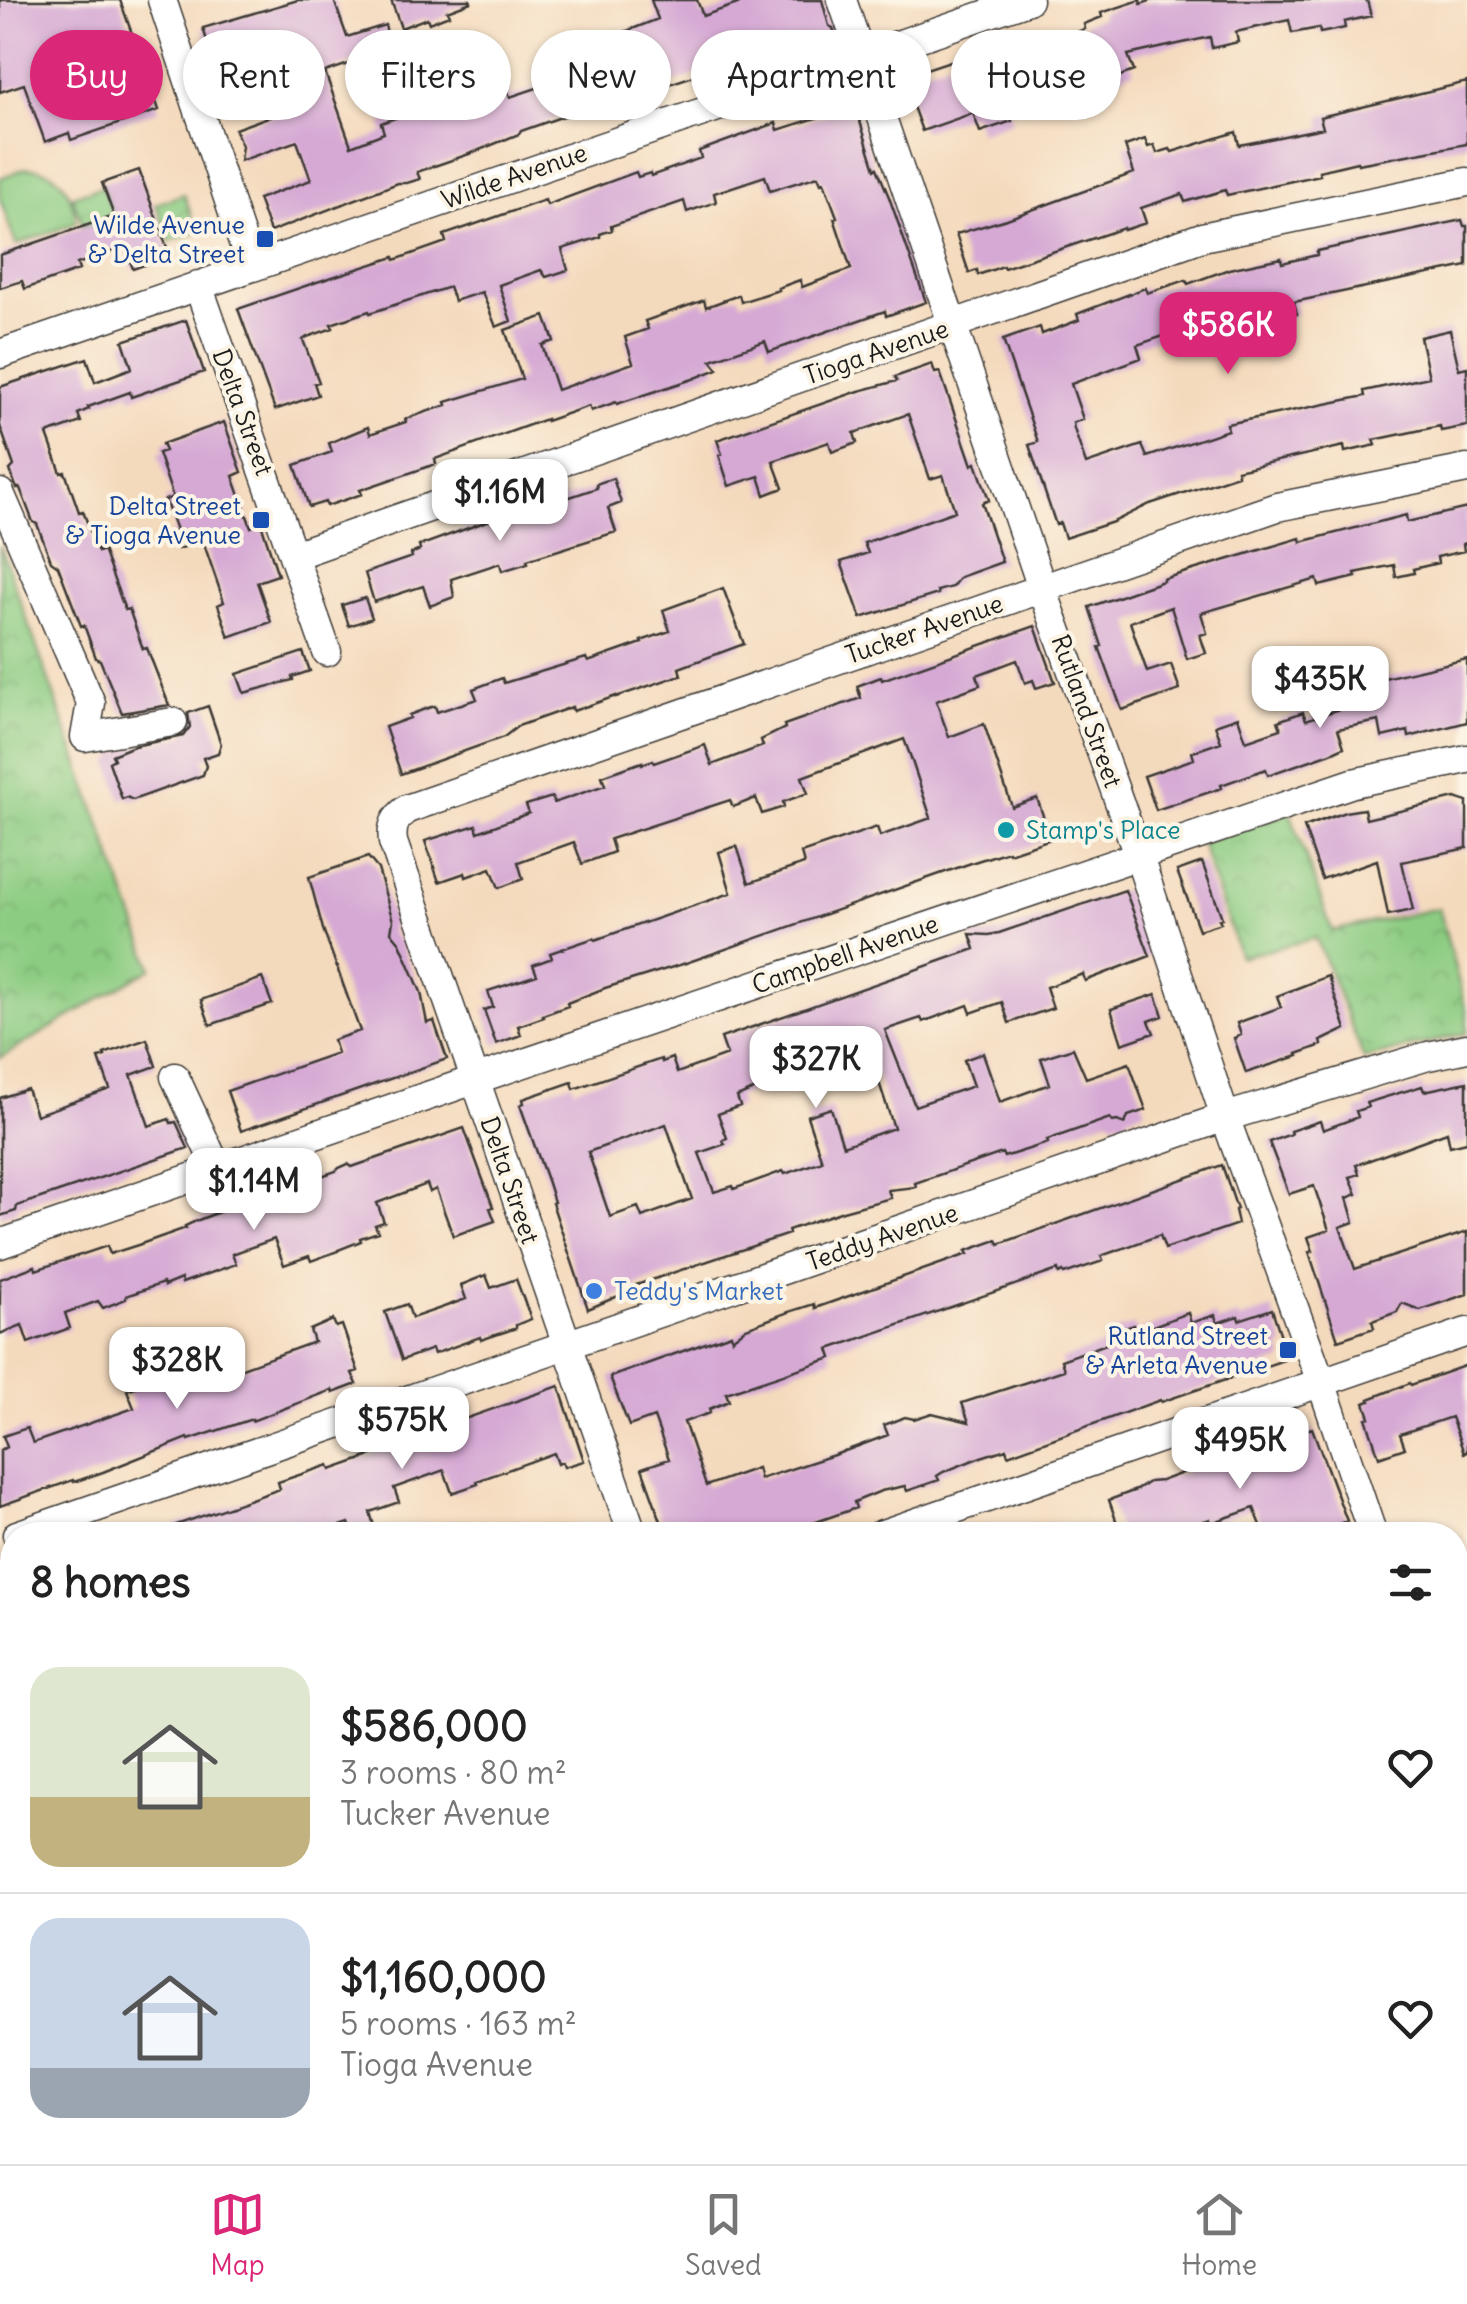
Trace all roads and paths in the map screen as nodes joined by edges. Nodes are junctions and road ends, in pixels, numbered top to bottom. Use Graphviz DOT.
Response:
graph roads {
  1 [pos="842,0"];
  2 [pos="1028,0"];
  3 [pos="167,1"];
  4 [pos="853,30"];
  5 [pos="931,33"];
  6 [pos="691,115"];
  7 [pos="883,120"];
  8 [pos="1467,182"];
  9 [pos="251,267"];
  10 [pos="198,285"];
  11 [pos="952,326"];
  12 [pos="0,354"];
  13 [pos="1467,468"];
  14 [pos="0,493"];
  15 [pos="294,555"];
  16 [pos="1042,588"];
  17 [pos="327,652"];
  18 [pos="173,722"];
  19 [pos="1467,759"];
  20 [pos="393,824"];
  21 [pos="1138,854"];
  22 [pos="1467,1048"];
  23 [pos="175,1077"];
  24 [pos="474,1080"];
  25 [pos="1225,1117"];
  26 [pos="217,1168"];
  27 [pos="0,1244"];
  28 [pos="1467,1332"];
  29 [pos="568,1346"];
  30 [pos="1321,1382"];
  31 [pos="55,1522"];
  32 [pos="629,1522"];
  33 [pos="917,1522"];
  34 [pos="1369,1522"];
  1 -- 4 [label="street, Rutland Street"];
  2 -- 5 [label="street, Wilde Avenue"];
  3 -- 9 [label="street"];
  6 -- 9 [label="street, Wilde Avenue"];
  7 -- 11 [label="street, Rutland Street"];
  8 -- 11 [label="street, Tioga Avenue"];
  9 -- 10 [label="street, Wilde Avenue"];
  10 -- 12 [label="street, Wilde Avenue"];
  10 -- 15 [label="street, Delta Street"];
  11 -- 15 [label="street, Tioga Avenue"];
  11 -- 16 [label="street, Rutland Street"];
  13 -- 16 [label="street, Tucker Avenue"];
  14 -- 18 [label="street"];
  15 -- 17 [label="street, Delta Street"];
  16 -- 20 [label="street, Tucker Avenue"];
  16 -- 21 [label="street, Rutland Street"];
  19 -- 21 [label="street, Campbell Avenue"];
  20 -- 24 [label="street, Delta Street"];
  21 -- 24 [label="street, Campbell Avenue"];
  21 -- 25 [label="street, Rutland Street"];
  22 -- 25 [label="street, Teddy Avenue"];
  23 -- 26 [label="street"];
  24 -- 26 [label="street, Campbell Avenue"];
  24 -- 29 [label="street, Delta Street"];
  25 -- 29 [label="street, Teddy Avenue"];
  25 -- 30 [label="street, Rutland Street"];
  26 -- 27 [label="street, Campbell Avenue"];
  28 -- 30 [label="street"];
  29 -- 31 [label="street, Teddy Avenue"];
  29 -- 32 [label="street, Delta Street"];
  30 -- 33 [label="street"];
  30 -- 34 [label="street, Rutland Street"];
}
